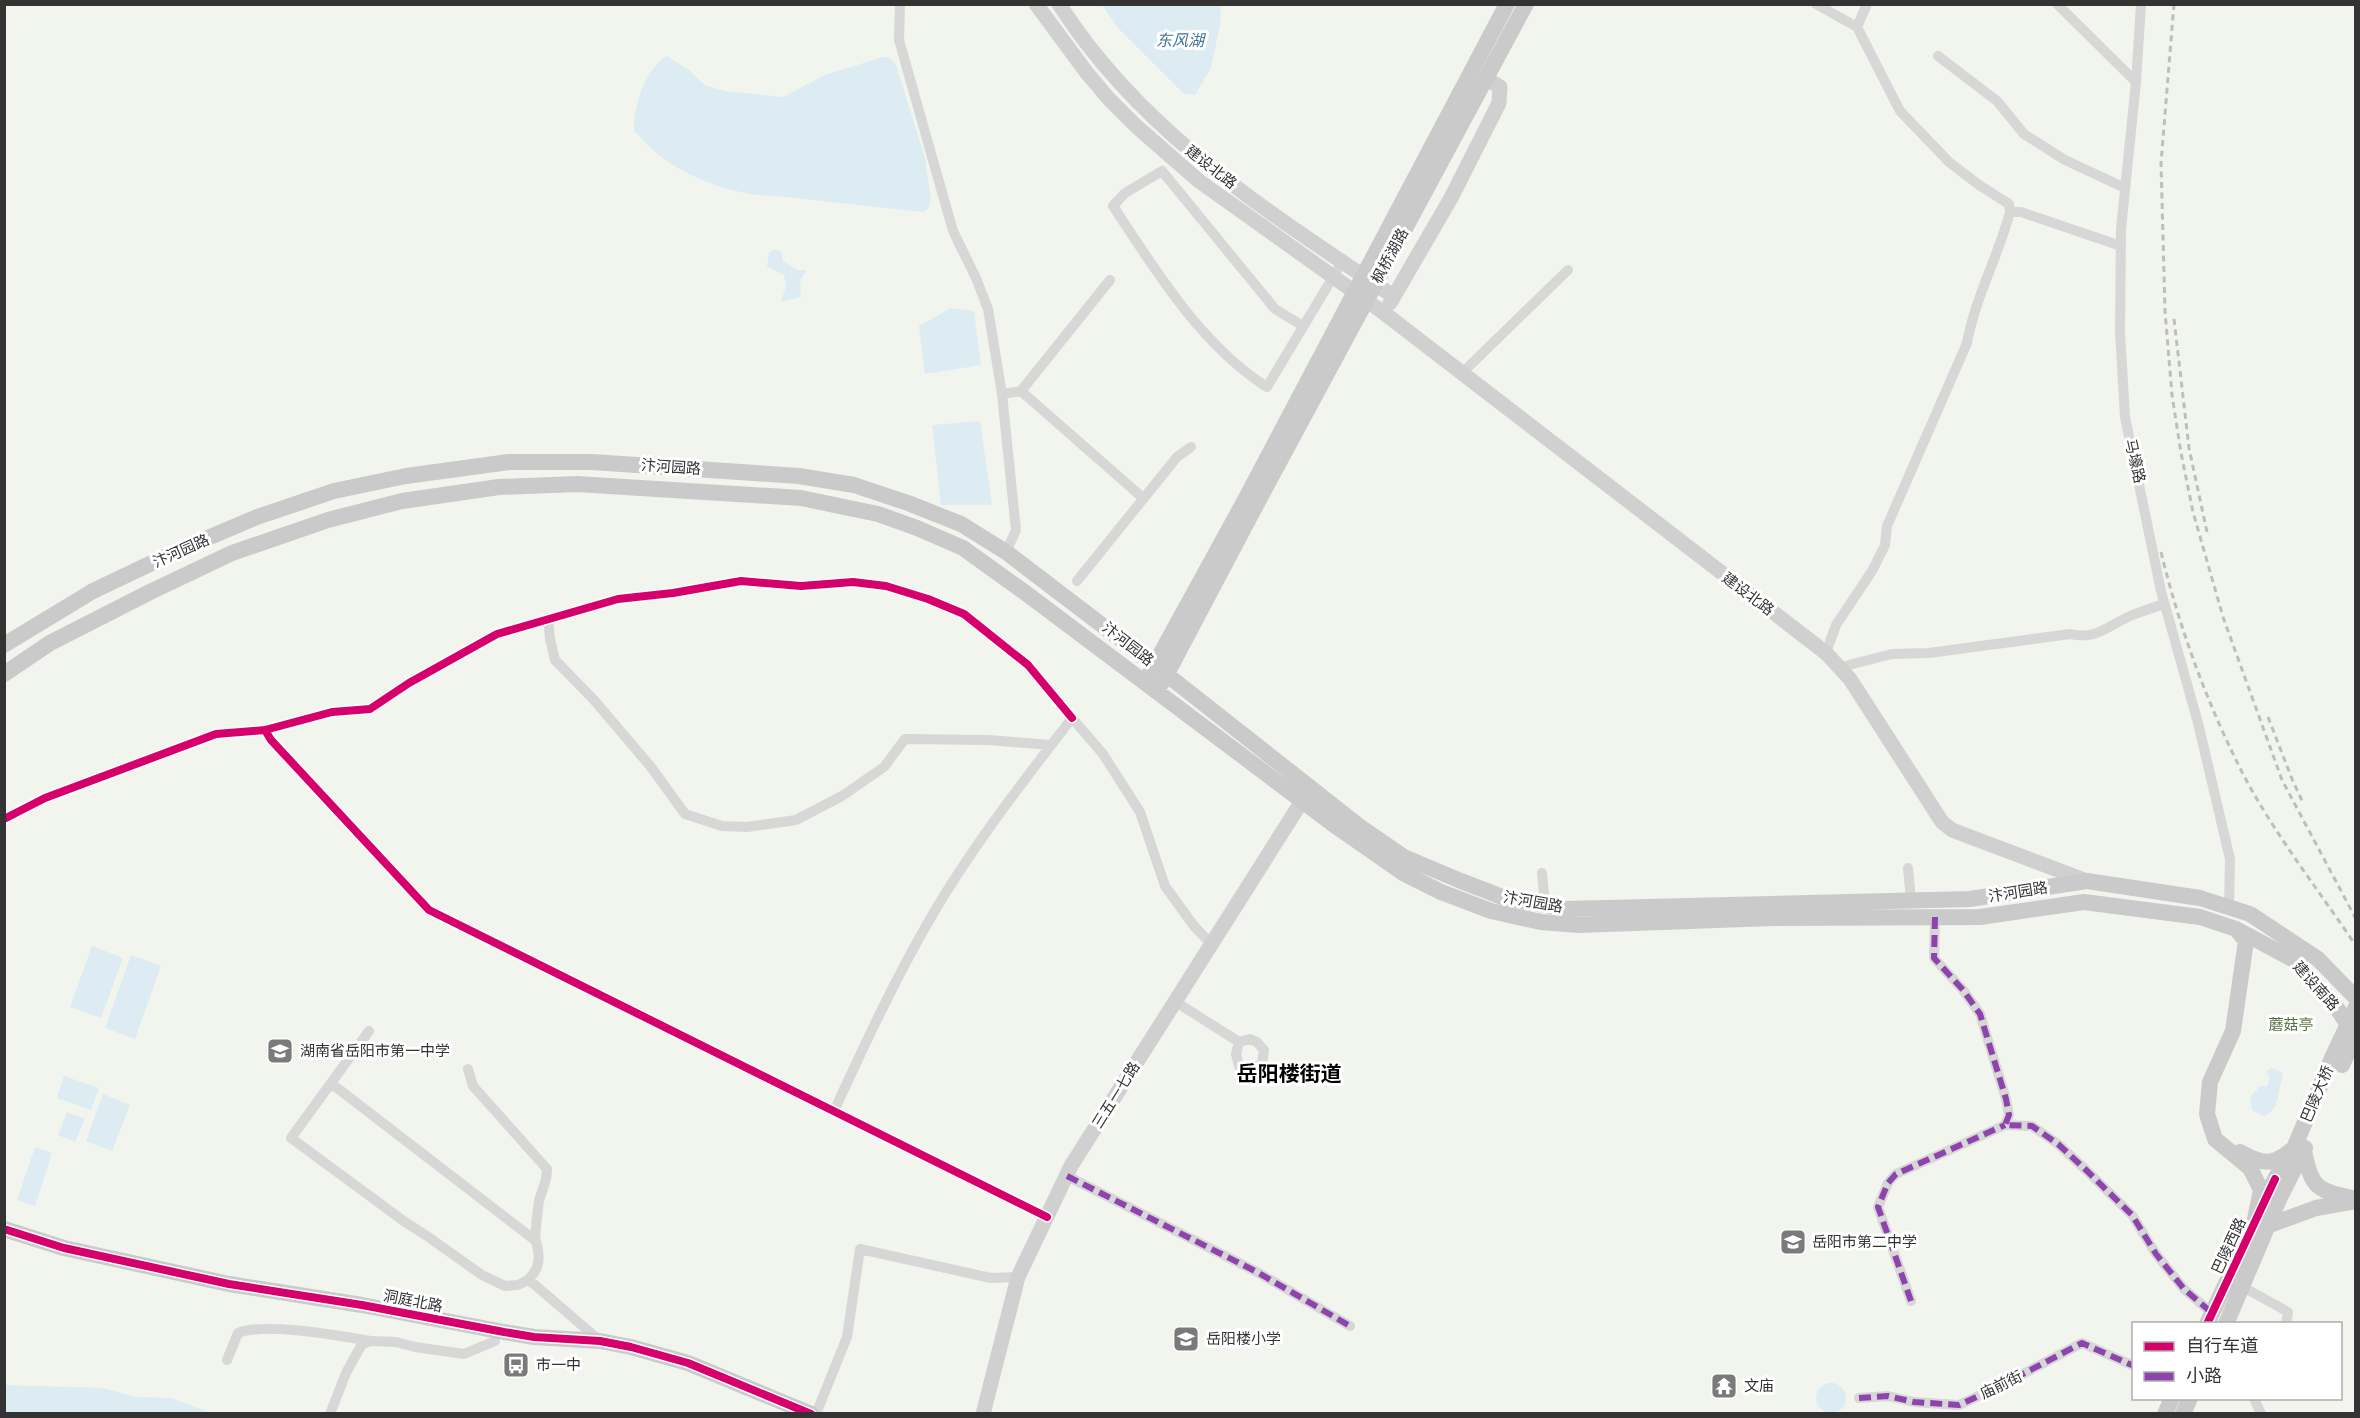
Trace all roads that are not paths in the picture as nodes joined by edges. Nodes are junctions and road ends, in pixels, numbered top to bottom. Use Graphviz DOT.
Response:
graph roads {
  1 [pos="900,4"];
  2 [pos="1036,4"];
  3 [pos="1059,4"];
  4 [pos="1507,4"];
  5 [pos="1526,4"];
  6 [pos="1816,4"];
  7 [pos="1867,4"];
  8 [pos="2057,4"];
  9 [pos="2141,4"];
  10 [pos="1857,27"];
  11 [pos="1938,56"];
  12 [pos="1485,78"];
  13 [pos="2136,82"];
  14 [pos="2125,188"];
  15 [pos="2010,212"];
  16 [pos="2121,246"];
  17 [pos="1342,261"];
  18 [pos="1568,270"];
  19 [pos="1333,277"];
  20 [pos="1110,280"];
  21 [pos="1394,296"];
  22 [pos="1384,313"];
  23 [pos="1303,326"];
  24 [pos="1461,374"];
  25 [pos="1021,391"];
  26 [pos="1002,394"];
  27 [pos="1191,447"];
  28 [pos="1143,498"];
  29 [pos="1250,504"];
  30 [pos="1006,552"];
  31 [pos="1077,581"];
  32 [pos="2164,604"];
  33 [pos="548,618"];
  34 [pos="4,645"];
  35 [pos="1826,653"];
  36 [pos="1841,667"];
  37 [pos="1160,669"];
  38 [pos="4,674"];
  39 [pos="1151,687"];
  40 [pos="1072,718"];
  41 [pos="265,729"];
  42 [pos="1051,746"];
  43 [pos="1263,750"];
  44 [pos="1253,764"];
  45 [pos="1302,801"];
  46 [pos="4,819"];
  47 [pos="1908,868"];
  48 [pos="1542,873"];
  49 [pos="2087,881"];
  50 [pos="1911,900"];
  51 [pos="1545,905"];
  52 [pos="2229,908"];
  53 [pos="2250,915"];
  54 [pos="1935,917"];
  55 [pos="2236,929"];
  56 [pos="1212,945"];
  57 [pos="2355,998"];
  58 [pos="1176,1002"];
  59 [pos="2355,1007"];
  60 [pos="369,1031"];
  61 [pos="2355,1036"];
  62 [pos="1239,1042"];
  63 [pos="2337,1062"];
  64 [pos="468,1069"];
  65 [pos="332,1084"];
  66 [pos="834,1111"];
  67 [pos="2005,1125"];
  68 [pos="2215,1139"];
  69 [pos="2299,1149"];
  70 [pos="1066,1176"];
  71 [pos="2275,1179"];
  72 [pos="2280,1197"];
  73 [pos="2355,1200"];
  74 [pos="1047,1217"];
  75 [pos="2261,1225"];
  76 [pos="4,1229"];
  77 [pos="4,1235"];
  78 [pos="535,1239"];
  79 [pos="1018,1277"];
  80 [pos="528,1280"];
  81 [pos="2243,1287"];
  82 [pos="1911,1301"];
  83 [pos="2209,1318"];
  84 [pos="2226,1322"];
  85 [pos="2286,1322"];
  86 [pos="1350,1326"];
  87 [pos="371,1341"];
  88 [pos="495,1341"];
  89 [pos="600,1341"];
  90 [pos="226,1360"];
  91 [pos="2132,1366"];
  92 [pos="1859,1398"];
  93 [pos="330,1413"];
  94 [pos="796,1413"];
  95 [pos="811,1413"];
  96 [pos="816,1413"];
  97 [pos="982,1413"];
  1 -- 26 [label="street"];
  2 -- 19 [label="main road, 建设北路"];
  3 -- 17 [label="main road, 建设北路"];
  4 -- 29 [label="main road, 枫桥湖路, bridge"];
  5 -- 12 [label="main road, 枫桥湖路, bridge"];
  6 -- 10 [label="street"];
  7 -- 10 [label="street"];
  8 -- 13 [label="street"];
  9 -- 13 [label="street, 马壕路"];
  10 -- 15 [label="street"];
  11 -- 14 [label="street"];
  12 -- 21 [label="main road"];
  12 -- 29 [label="main road, 枫桥湖路, bridge"];
  13 -- 14 [label="street, 马壕路"];
  14 -- 16 [label="street, 马壕路"];
  15 -- 16 [label="street"];
  15 -- 35 [label="street"];
  16 -- 32 [label="street, 马壕路"];
  17 -- 19 [label="street"];
  17 -- 21 [label="main road, 建设北路"];
  18 -- 24 [label="street"];
  19 -- 22 [label="main road, 建设北路"];
  19 -- 23 [label="street"];
  20 -- 25 [label="street"];
  21 -- 22 [label="main road"];
  22 -- 24 [label="main road, 建设北路"];
  23 -- 23 [label="street"];
  24 -- 35 [label="main road, 建设北路"];
  25 -- 26 [label="street"];
  25 -- 28 [label="street"];
  26 -- 30 [label="street"];
  27 -- 28 [label="street"];
  28 -- 31 [label="street"];
  29 -- 37 [label="main road"];
  30 -- 34 [label="main road, 汴河园路"];
  30 -- 37 [label="main road, 汴河园路"];
  32 -- 36 [label="street"];
  32 -- 52 [label="street, 马壕路"];
  33 -- 40 [label="street"];
  33 -- 41 [label="street"];
  33 -- 42 [label="street"];
  35 -- 36 [label="main road, 建设北路"];
  36 -- 49 [label="main road, 建设北路"];
  37 -- 39 [label="main road"];
  37 -- 43 [label="main road, 汴河园路"];
  38 -- 39 [label="main road, 汴河园路"];
  39 -- 44 [label="main road, 汴河园路"];
  40 -- 42 [label="street"];
  40 -- 56 [label="street"];
  41 -- 46 [label="street"];
  41 -- 66 [label="street"];
  42 -- 66 [label="street"];
  43 -- 44 [label="main road"];
  43 -- 51 [label="main road, 汴河园路"];
  44 -- 45 [label="main road, 汴河园路"];
  45 -- 54 [label="main road, 汴河园路"];
  45 -- 56 [label="main road, 三五一七路"];
  47 -- 50 [label="street"];
  48 -- 51 [label="street"];
  49 -- 50 [label="main road, 汴河园路"];
  49 -- 52 [label="main road, 汴河园路"];
  50 -- 51 [label="main road, 汴河园路"];
  52 -- 53 [label="main road, 汴河园路"];
  53 -- 57 [label="main road, 建设南路"];
  54 -- 55 [label="main road, 汴河园路"];
  54 -- 67 [label="street"];
  55 -- 61 [label="main road, 建设南路"];
  55 -- 68 [label="main road"];
  56 -- 58 [label="main road, 三五一七路"];
  58 -- 62 [label="street"];
  58 -- 70 [label="main road, 三五一七路"];
  59 -- 63 [label="main road, 巴陵大桥, bridge"];
  60 -- 65 [label="street"];
  61 -- 63 [label="main road, 巴陵大桥, bridge"];
  63 -- 69 [label="main road, 巴陵大桥"];
  64 -- 78 [label="street"];
  65 -- 78 [label="street"];
  65 -- 80 [label="street"];
  66 -- 74 [label="street"];
  67 -- 82 [label="street"];
  67 -- 83 [label="street"];
  68 -- 69 [label="main road"];
  68 -- 75 [label="main road"];
  69 -- 71 [label="main road, 巴陵大桥"];
  69 -- 72 [label="main road, 巴陵大桥"];
  69 -- 73 [label="main road"];
  70 -- 74 [label="main road, 三五一七路"];
  70 -- 86 [label="street"];
  71 -- 75 [label="main road, 巴陵西路"];
  72 -- 75 [label="main road, 巴陵西路"];
  73 -- 75 [label="main road"];
  74 -- 79 [label="main road, 三五一七路"];
  75 -- 81 [label="main road, 巴陵西路"];
  75 -- 83 [label="main road, 巴陵西路"];
  76 -- 89 [label="main road, 洞庭北路"];
  77 -- 88 [label="main road, 洞庭北路"];
  78 -- 80 [label="street"];
  79 -- 96 [label="street"];
  79 -- 97 [label="main road, 三五一七路"];
  80 -- 89 [label="street"];
  81 -- 84 [label="main road, 巴陵西路"];
  81 -- 85 [label="street"];
  87 -- 88 [label="street"];
  87 -- 90 [label="street"];
  87 -- 93 [label="street"];
  88 -- 94 [label="main road, 洞庭北路"];
  89 -- 95 [label="main road, 洞庭北路"];
  91 -- 92 [label="street, 庙前街"];
}
